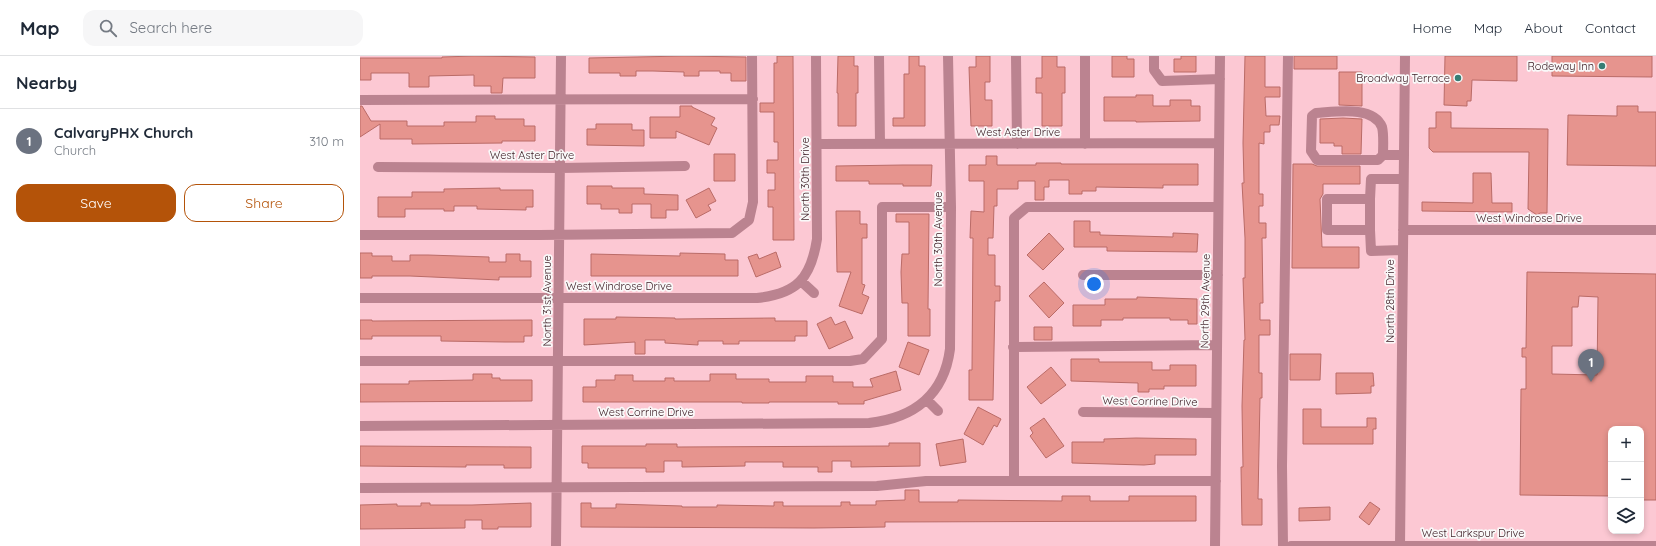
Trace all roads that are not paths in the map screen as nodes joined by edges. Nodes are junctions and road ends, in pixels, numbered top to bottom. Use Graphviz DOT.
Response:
graph roads {
  1 [pos="561,56"];
  2 [pos="752,56"];
  3 [pos="816,56"];
  4 [pos="879,56"];
  5 [pos="948,56"];
  6 [pos="1016,56"];
  7 [pos="1085,56"];
  8 [pos="1154,56"];
  9 [pos="1220,56"];
  10 [pos="1288,56"];
  11 [pos="1405,56"];
  12 [pos="1220,79"];
  13 [pos="753,99"];
  14 [pos="360,100"];
  15 [pos="560,100"];
  16 [pos="1219,143"];
  17 [pos="817,144"];
  18 [pos="880,144"];
  19 [pos="949,144"];
  20 [pos="1017,144"];
  21 [pos="1085,144"];
  22 [pos="1383,155"];
  23 [pos="1404,155"];
  24 [pos="685,166"];
  25 [pos="378,167"];
  26 [pos="560,168"];
  27 [pos="1403,179"];
  28 [pos="1370,200"];
  29 [pos="951,207"];
  30 [pos="1218,207"];
  31 [pos="1370,230"];
  32 [pos="1403,230"];
  33 [pos="1656,230"];
  34 [pos="360,235"];
  35 [pos="559,235"];
  36 [pos="1402,250"];
  37 [pos="1083,275"];
  38 [pos="1218,275"];
  39 [pos="802,282"];
  40 [pos="814,293"];
  41 [pos="360,298"];
  42 [pos="559,298"];
  43 [pos="1217,345"];
  44 [pos="1013,348"];
  45 [pos="360,361"];
  46 [pos="558,361"];
  47 [pos="927,400"];
  48 [pos="938,411"];
  49 [pos="1083,412"];
  50 [pos="1216,413"];
  51 [pos="558,425"];
  52 [pos="360,426"];
  53 [pos="1014,481"];
  54 [pos="1216,482"];
  55 [pos="360,488"];
  56 [pos="557,488"];
  57 [pos="556,546"];
  58 [pos="1215,546"];
  59 [pos="1283,546"];
  60 [pos="1291,546"];
  61 [pos="1400,546"];
  62 [pos="1656,546"];
  1 -- 15 [label="street, North 31st Avenue"];
  2 -- 13 [label="street"];
  3 -- 17 [label="street, North 30th Drive"];
  4 -- 18 [label="street"];
  5 -- 19 [label="street, North 30th Avenue"];
  6 -- 20 [label="street"];
  7 -- 21 [label="street"];
  8 -- 12 [label="street"];
  9 -- 12 [label="street, North 29th Avenue"];
  10 -- 59 [label="street"];
  11 -- 23 [label="street, North 28th Drive"];
  12 -- 16 [label="street, North 29th Avenue"];
  13 -- 15 [label="street"];
  13 -- 35 [label="street"];
  14 -- 15 [label="street"];
  15 -- 26 [label="street, North 31st Avenue"];
  16 -- 21 [label="street, West Aster Drive"];
  16 -- 30 [label="street, North 29th Avenue"];
  17 -- 18 [label="street, West Aster Drive"];
  17 -- 39 [label="street, North 30th Drive"];
  18 -- 19 [label="street, West Aster Drive"];
  19 -- 20 [label="street, West Aster Drive"];
  19 -- 29 [label="street, North 30th Avenue"];
  20 -- 21 [label="street, West Aster Drive"];
  22 -- 22 [label="street"];
  22 -- 23 [label="street"];
  23 -- 27 [label="street, North 28th Drive"];
  24 -- 26 [label="street, West Aster Drive"];
  25 -- 26 [label="street, West Aster Drive"];
  26 -- 35 [label="street, North 31st Avenue"];
  27 -- 28 [label="street"];
  27 -- 32 [label="street, North 28th Drive"];
  28 -- 31 [label="street"];
  28 -- 31 [label="street"];
  29 -- 46 [label="street"];
  29 -- 47 [label="street, North 30th Avenue"];
  30 -- 38 [label="street, North 29th Avenue"];
  30 -- 44 [label="street"];
  31 -- 36 [label="street"];
  32 -- 33 [label="street, West Windrose Drive"];
  32 -- 36 [label="street, North 28th Drive"];
  34 -- 35 [label="street"];
  35 -- 42 [label="street, North 31st Avenue"];
  36 -- 61 [label="street, North 28th Drive"];
  37 -- 38 [label="street"];
  38 -- 43 [label="street, North 29th Avenue"];
  39 -- 40 [label="street"];
  39 -- 42 [label="street, West Windrose Drive"];
  41 -- 42 [label="street, West Windrose Drive"];
  42 -- 46 [label="street, North 31st Avenue"];
  43 -- 44 [label="street"];
  43 -- 50 [label="street, North 29th Avenue"];
  44 -- 53 [label="street"];
  45 -- 46 [label="street"];
  46 -- 51 [label="street, North 31st Avenue"];
  47 -- 48 [label="street"];
  47 -- 51 [label="street, West Corrine Drive"];
  49 -- 50 [label="street, West Corrine Drive"];
  50 -- 54 [label="street, North 29th Avenue"];
  51 -- 52 [label="street, West Corrine Drive"];
  51 -- 56 [label="street, North 31st Avenue"];
  53 -- 54 [label="street"];
  53 -- 56 [label="street"];
  54 -- 58 [label="street, North 29th Avenue"];
  55 -- 56 [label="street"];
  56 -- 57 [label="street, North 31st Avenue"];
  60 -- 61 [label="street, West Larkspur Drive"];
  61 -- 62 [label="street, West Larkspur Drive"];
}
